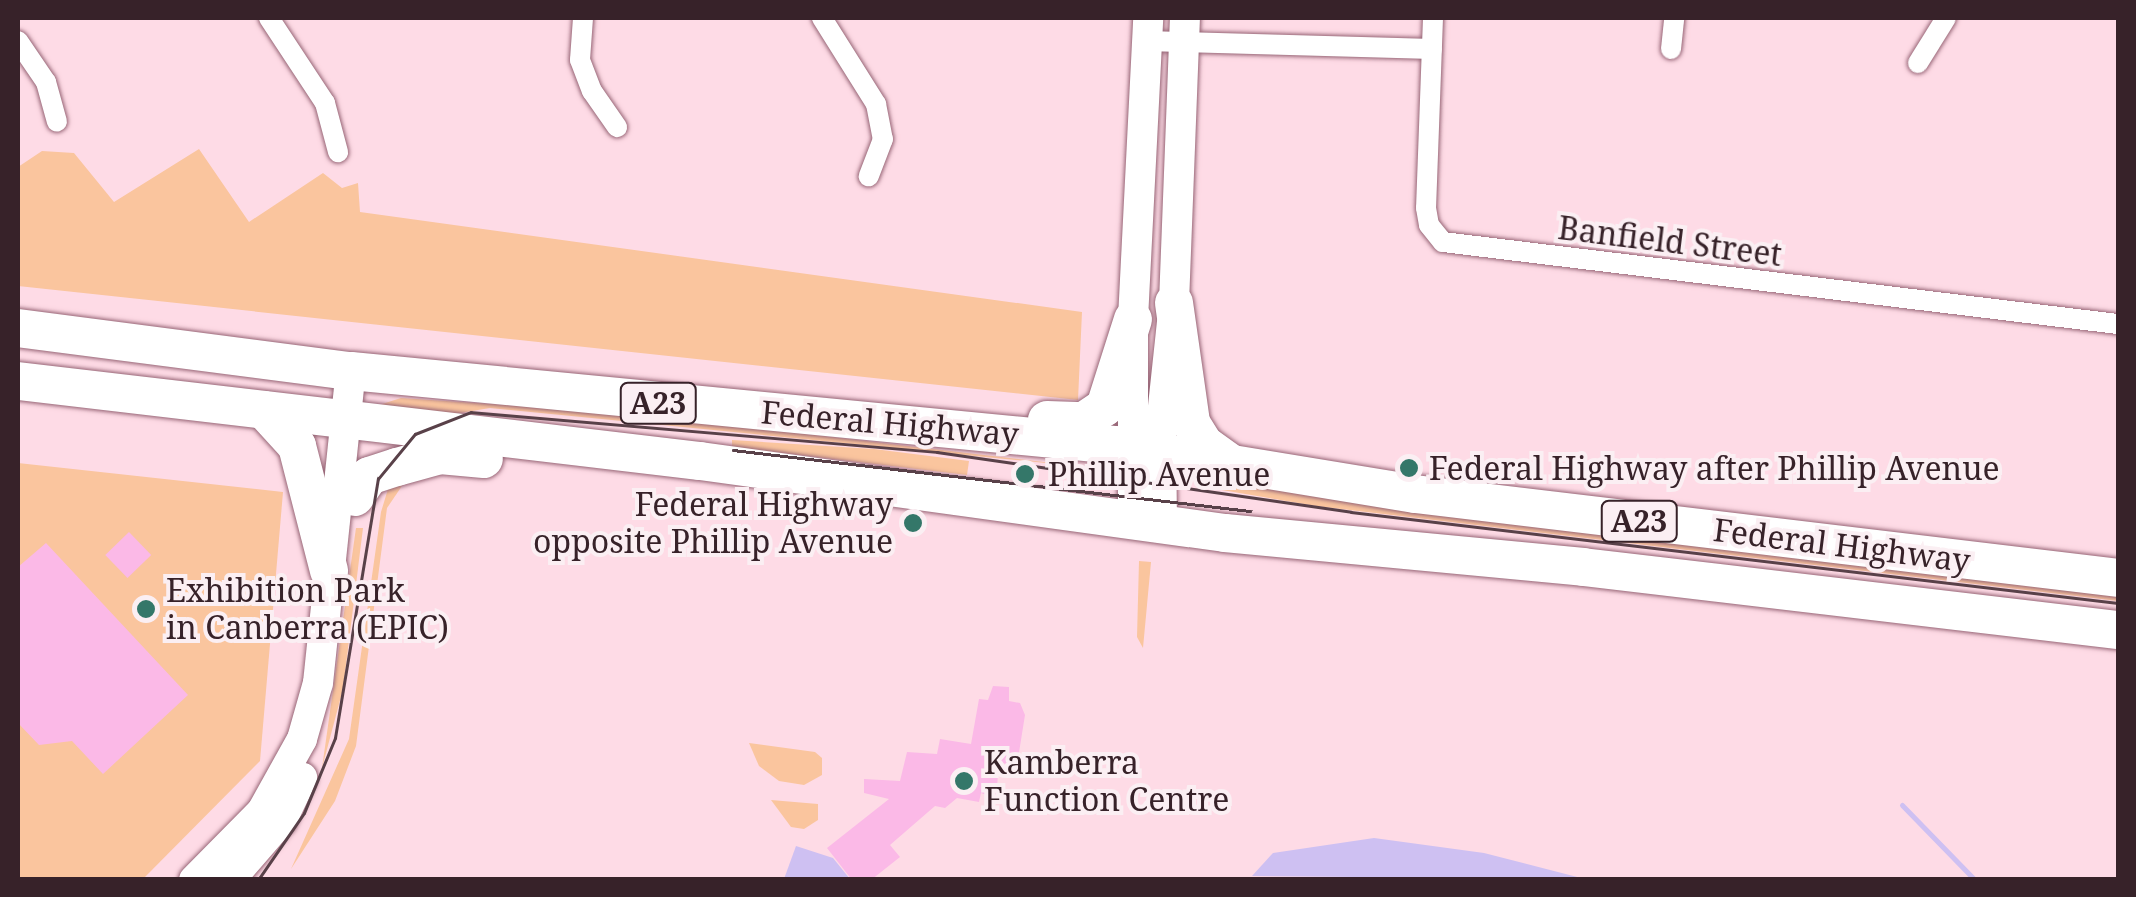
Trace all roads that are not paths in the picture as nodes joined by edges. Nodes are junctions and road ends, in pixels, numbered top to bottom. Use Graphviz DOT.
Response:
graph roads {
  1 [pos="269,18"];
  2 [pos="582,18"];
  3 [pos="822,18"];
  4 [pos="1433,18"];
  5 [pos="1674,18"];
  6 [pos="1946,18"];
  7 [pos="1148,29"];
  8 [pos="1185,30"];
  9 [pos="18,41"];
  10 [pos="1432,49"];
  11 [pos="1671,50"];
  12 [pos="1918,63"];
  13 [pos="57,122"];
  14 [pos="617,126"];
  15 [pos="338,152"];
  16 [pos="869,176"];
  17 [pos="1174,303"];
  18 [pos="1134,319"];
  19 [pos="2118,324"];
  20 [pos="18,328"];
  21 [pos="361,372"];
  22 [pos="18,381"];
  23 [pos="264,410"];
  24 [pos="898,419"];
  25 [pos="355,422"];
  26 [pos="1148,450"];
  27 [pos="659,456"];
  28 [pos="1230,462"];
  29 [pos="355,498"];
  30 [pos="1148,523"];
  31 [pos="330,571"];
  32 [pos="2118,578"];
  33 [pos="2118,630"];
  34 [pos="194,880"];
  35 [pos="230,880"];
  1 -- 15 [label="street"];
  2 -- 14 [label="street"];
  3 -- 16 [label="street"];
  4 -- 10 [label="street, Banfield Street"];
  5 -- 11 [label="street"];
  6 -- 12 [label="street"];
  7 -- 8 [label="street"];
  7 -- 18 [label="main road"];
  8 -- 10 [label="street"];
  8 -- 17 [label="main road"];
  9 -- 13 [label="street"];
  10 -- 19 [label="street, Banfield Street"];
  17 -- 26 [label="main road"];
  17 -- 28 [label="highway"];
  18 -- 24 [label="highway"];
  18 -- 26 [label="main road"];
  20 -- 21 [label="highway, Federal Highway / A23"];
  21 -- 24 [label="highway, Federal Highway / A23"];
  21 -- 25 [label="main road"];
  22 -- 23 [label="highway, Federal Highway / A23"];
  23 -- 25 [label="highway, Federal Highway / A23"];
  23 -- 31 [label="highway"];
  24 -- 26 [label="highway, Federal Highway / A23"];
  25 -- 27 [label="highway, Federal Highway / A23"];
  25 -- 29 [label="main road"];
  25 -- 31 [label="main road"];
  26 -- 28 [label="highway, Federal Highway / A23"];
  26 -- 30 [label="main road"];
  27 -- 29 [label="highway"];
  27 -- 30 [label="highway, Federal Highway / A23"];
  28 -- 32 [label="highway, Federal Highway / A23"];
  29 -- 35 [label="main road"];
  30 -- 33 [label="highway, Federal Highway / A23"];
  31 -- 34 [label="main road"];
}
